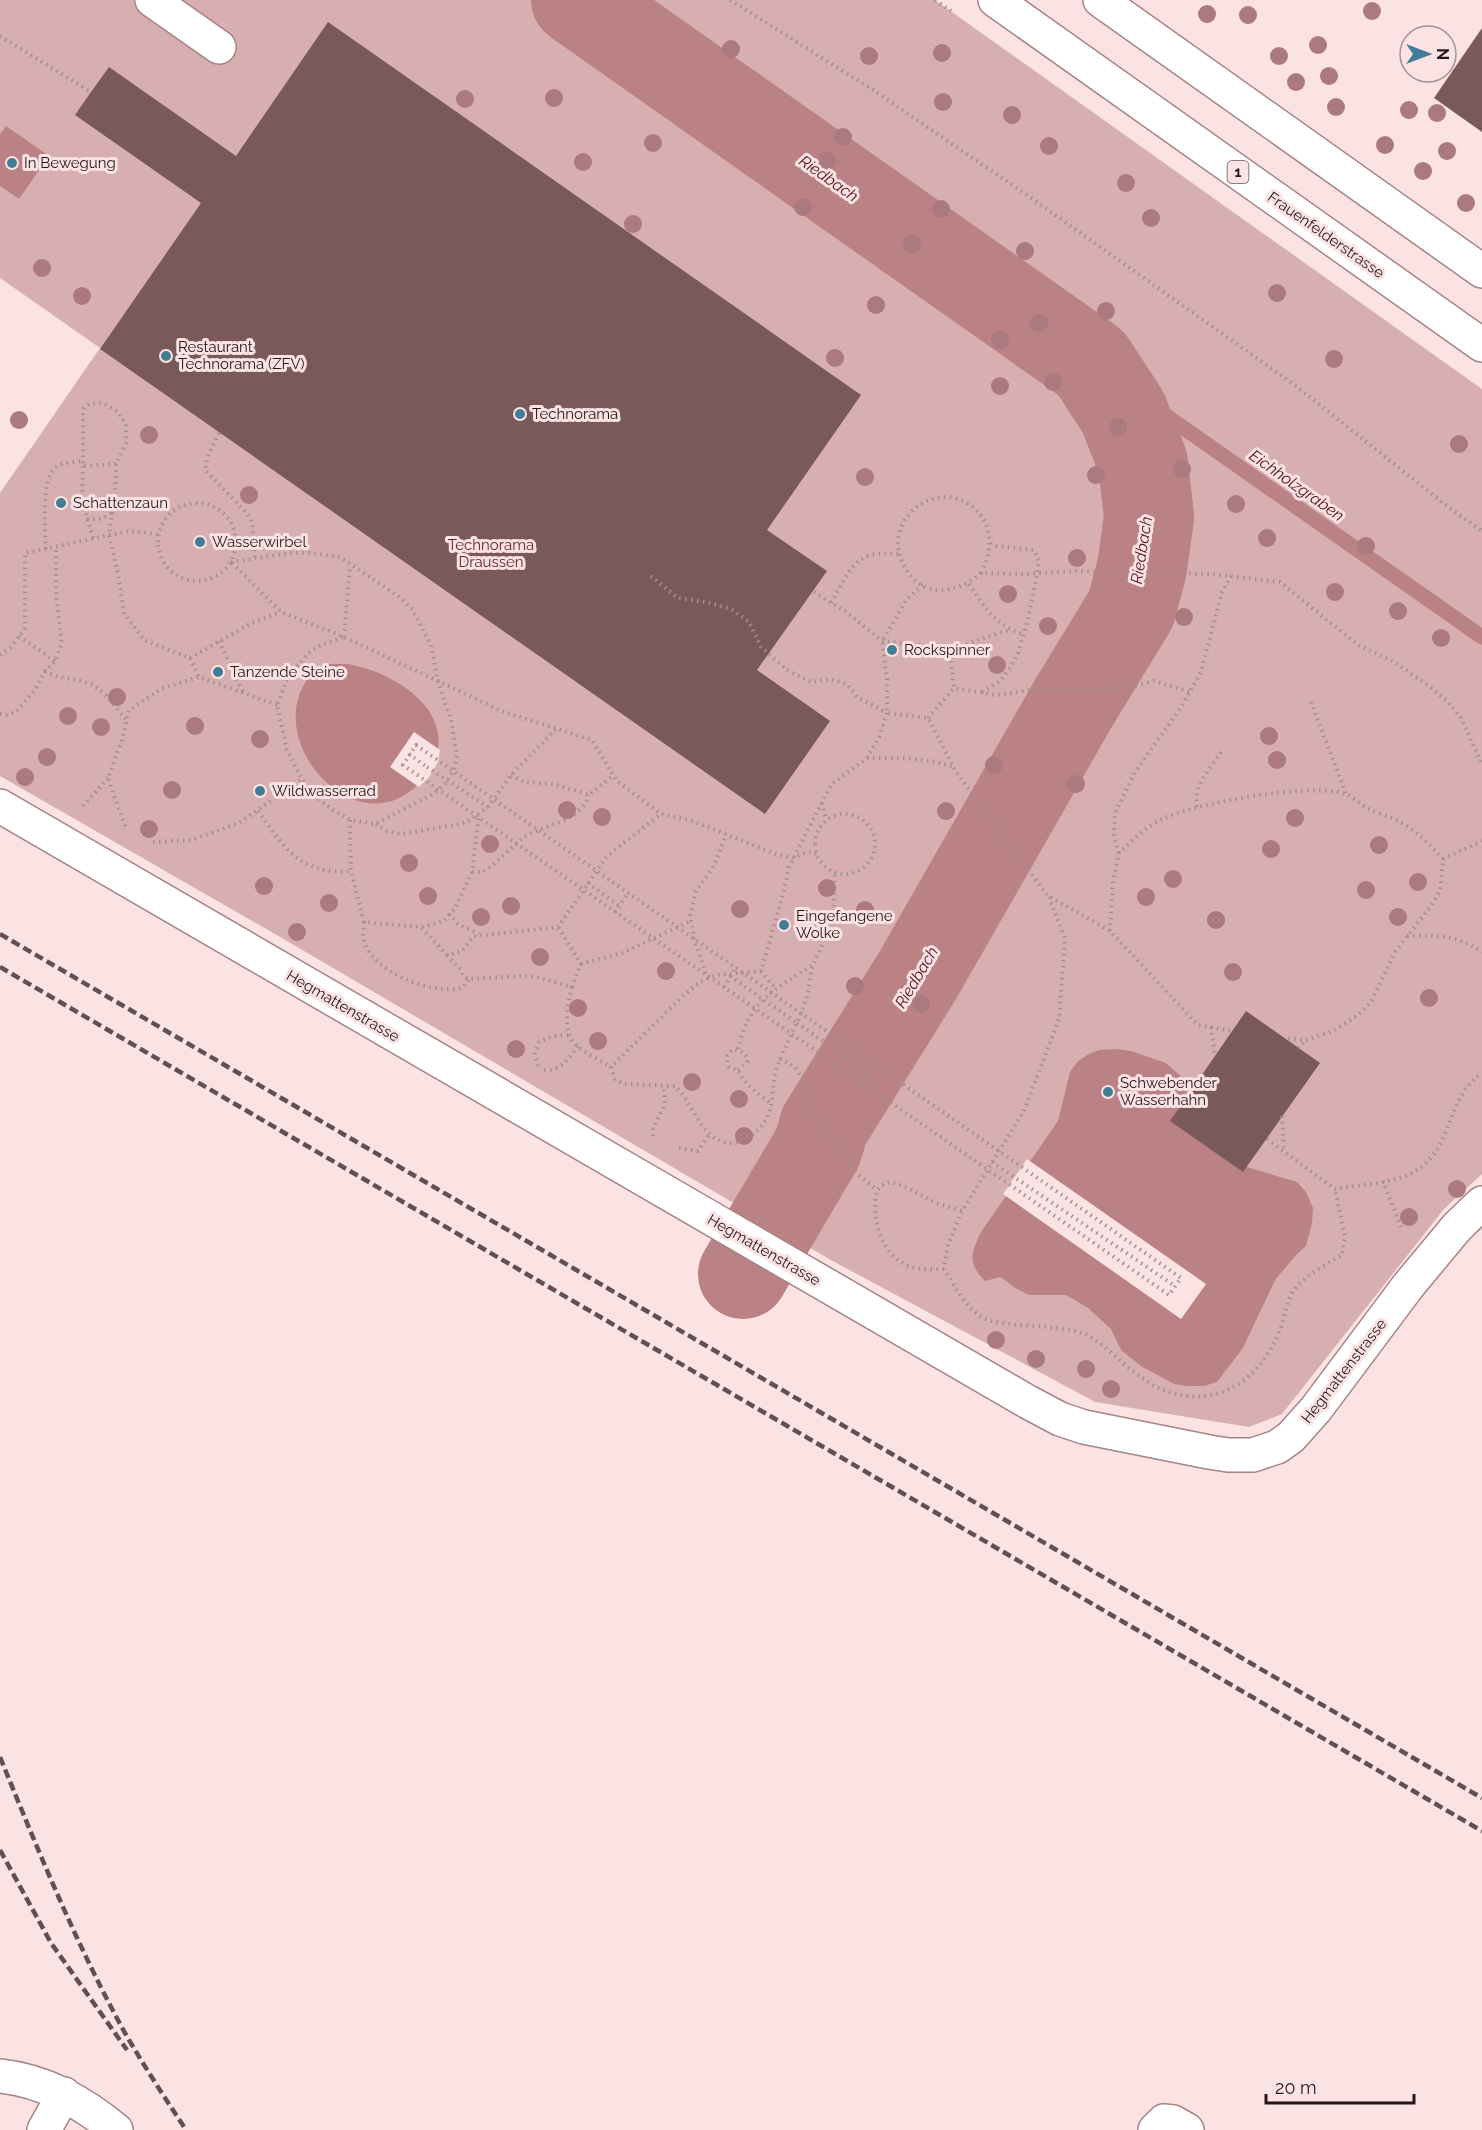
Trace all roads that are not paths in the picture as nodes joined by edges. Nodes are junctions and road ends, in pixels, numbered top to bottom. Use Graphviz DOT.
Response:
graph roads {
  1 [pos="152,0"];
  2 [pos="995,0"];
  3 [pos="1100,0"];
  4 [pos="219,47"];
  5 [pos="1482,271"];
  6 [pos="1482,345"];
  7 [pos="0,806"];
  8 [pos="1482,1203"];
  9 [pos="0,2076"];
  10 [pos="64,2094"];
  11 [pos="44,2130"];
  12 [pos="116,2130"];
  13 [pos="1155,2130"];
  14 [pos="1187,2130"];
  1 -- 4 [label="street"];
  2 -- 6 [label="street, Frauenfelderstrasse / 1"];
  3 -- 5 [label="street"];
  7 -- 8 [label="street, Hegmattenstrasse"];
  9 -- 10 [label="street"];
  10 -- 11 [label="street"];
  10 -- 12 [label="street"];
  13 -- 14 [label="street"];
}
